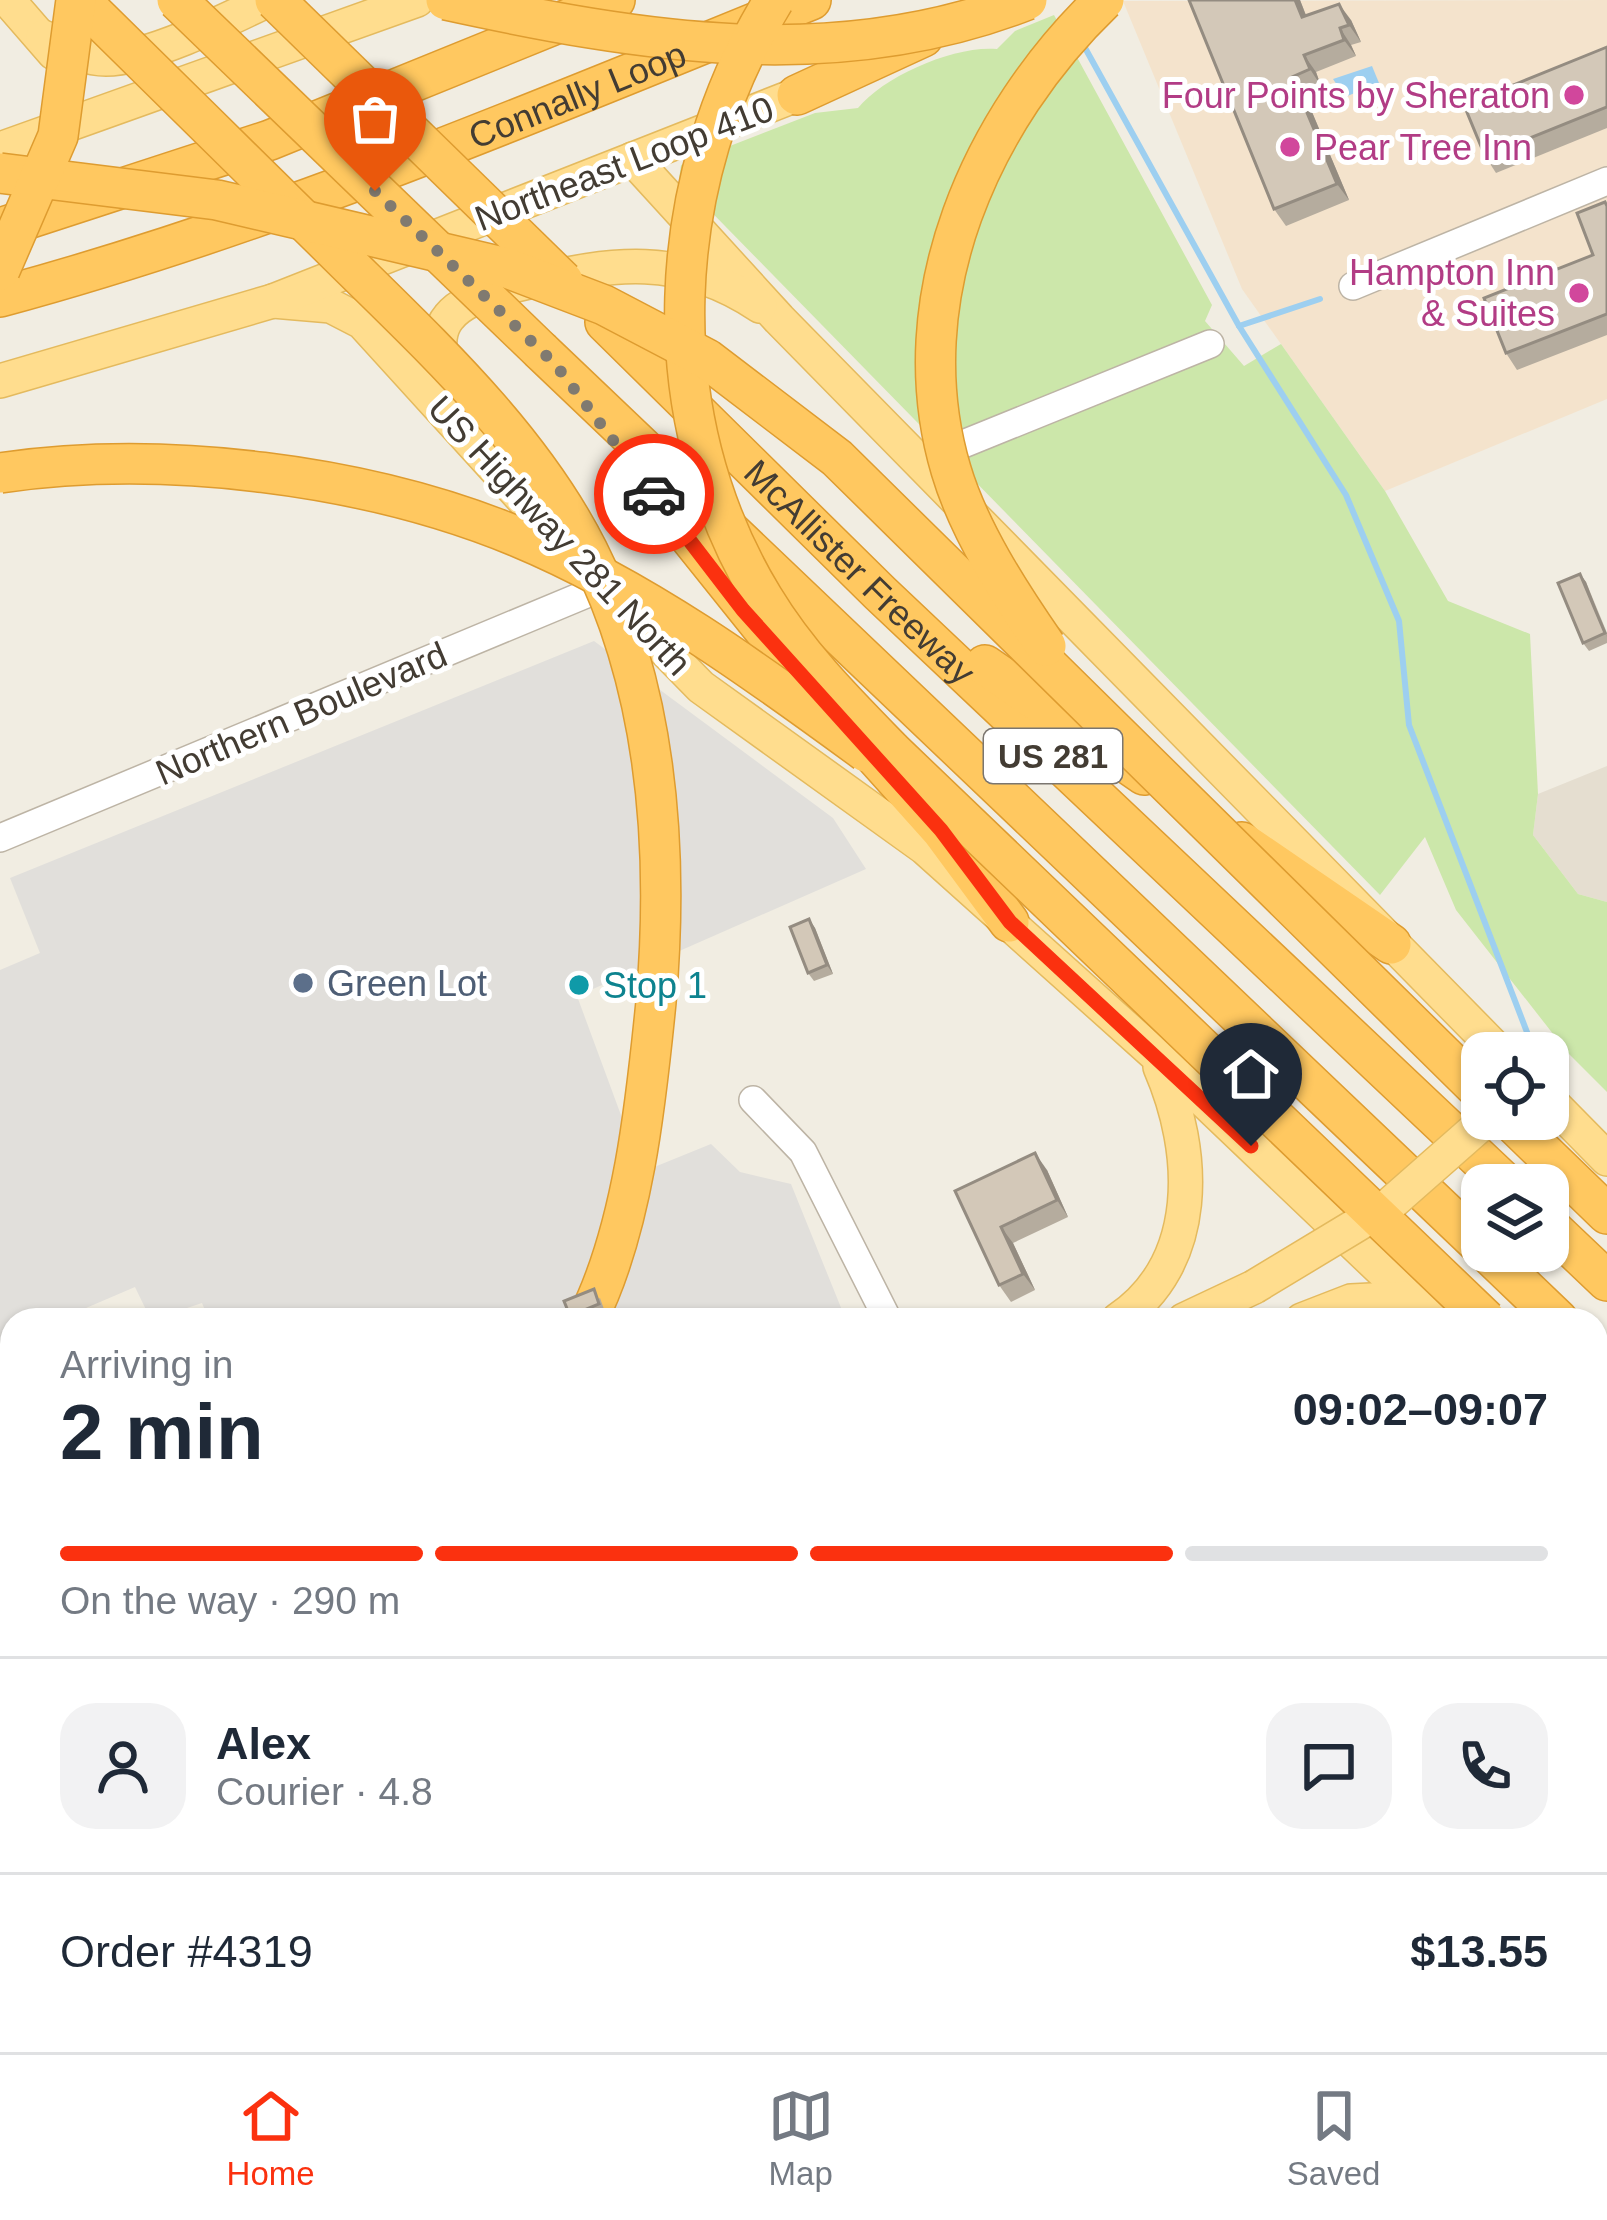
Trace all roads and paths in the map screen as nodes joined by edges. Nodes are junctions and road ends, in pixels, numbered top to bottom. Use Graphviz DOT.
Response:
graph roads {
  1 [pos="8,0"];
  2 [pos="78,0"];
  3 [pos="177,0"];
  4 [pos="271,0"];
  5 [pos="615,0"];
  6 [pos="773,0"];
  7 [pos="811,0"];
  8 [pos="1002,0"];
  9 [pos="1027,0"];
  10 [pos="1039,0"];
  11 [pos="1104,0"];
  12 [pos="420,1"];
  13 [pos="43,37"];
  14 [pos="797,95"];
  15 [pos="52,133"];
  16 [pos="0,149"];
  17 [pos="633,159"];
  18 [pos="0,172"];
  19 [pos="1607,181"];
  20 [pos="0,228"];
  21 [pos="0,271"];
  22 [pos="1353,286"];
  23 [pos="0,297"];
  24 [pos="273,301"];
  25 [pos="779,319"];
  26 [pos="1210,344"];
  27 [pos="548,357"];
  28 [pos="0,380"];
  29 [pos="491,460"];
  30 [pos="920,461"];
  31 [pos="0,473"];
  32 [pos="603,587"];
  33 [pos="880,593"];
  34 [pos="1089,711"];
  35 [pos="964,824"];
  36 [pos="0,838"];
  37 [pos="1010,922"];
  38 [pos="1391,944"];
  39 [pos="1479,1032"];
  40 [pos="1155,1054"];
  41 [pos="1461,1073"];
  42 [pos="753,1100"];
  43 [pos="1569,1120"];
  44 [pos="1463,1140"];
  45 [pos="1530,1140"];
  46 [pos="1607,1159"];
  47 [pos="1485,1164"];
  48 [pos="1607,1214"];
  49 [pos="1461,1227"];
  50 [pos="1569,1245"];
  51 [pos="1508,1272"];
  52 [pos="1607,1281"];
  53 [pos="591,1308"];
  54 [pos="882,1308"];
  55 [pos="1135,1308"];
  56 [pos="1209,1308"];
  57 [pos="1333,1308"];
  58 [pos="1414,1308"];
  59 [pos="1422,1308"];
  60 [pos="1473,1308"];
  61 [pos="1545,1308"];
  1 -- 13 [label="main road"];
  2 -- 21 [label="highway, bridge"];
  2 -- 53 [label="highway, bridge"];
  3 -- 27 [label="highway, McAllister Freeway / US 281, bridge"];
  4 -- 13 [label="main road"];
  4 -- 33 [label="highway, McAllister Freeway / US 281, bridge"];
  5 -- 20 [label="highway, Connally Loop"];
  6 -- 35 [label="highway, bridge"];
  7 -- 23 [label="highway, Connally Loop"];
  8 -- 14 [label="highway"];
  9 -- 12 [label="highway, bridge"];
  10 -- 14 [label="main road, Northeast Loop 410"];
  11 -- 34 [label="highway, bridge"];
  12 -- 15 [label="main road"];
  13 -- 15 [label="main road"];
  14 -- 17 [label="main road, Northeast Loop 410"];
  15 -- 16 [label="main road"];
  17 -- 24 [label="main road, Northeast Loop 410"];
  17 -- 25 [label="main road"];
  18 -- 34 [label="highway, bridge"];
  19 -- 22 [label="street"];
  24 -- 28 [label="main road, Northeast Loop 410"];
  24 -- 29 [label="main road, US Highway 281 North"];
  25 -- 29 [label="main road"];
  25 -- 30 [label="main road"];
  26 -- 30 [label="street"];
  27 -- 37 [label="highway"];
  27 -- 49 [label="highway, McAllister Freeway / US 281"];
  29 -- 32 [label="main road, US Highway 281 North"];
  30 -- 38 [label="main road"];
  31 -- 35 [label="highway, bridge"];
  32 -- 36 [label="street, Northern Boulevard"];
  32 -- 37 [label="main road, US Highway 281 North"];
  33 -- 38 [label="highway"];
  33 -- 47 [label="highway, McAllister Freeway / US 281"];
  34 -- 41 [label="highway, bridge"];
  35 -- 60 [label="highway, bridge"];
  37 -- 40 [label="main road, US Highway 281 North"];
  38 -- 39 [label="main road"];
  40 -- 55 [label="main road"];
  40 -- 59 [label="main road, US Highway 281 North"];
  42 -- 54 [label="street"];
  43 -- 46 [label="main road"];
  44 -- 56 [label="main road, bridge"];
  45 -- 48 [label="highway"];
  50 -- 52 [label="highway"];
  51 -- 61 [label="highway, McAllister Freeway / US 281"];
  57 -- 58 [label="main road"];
}
